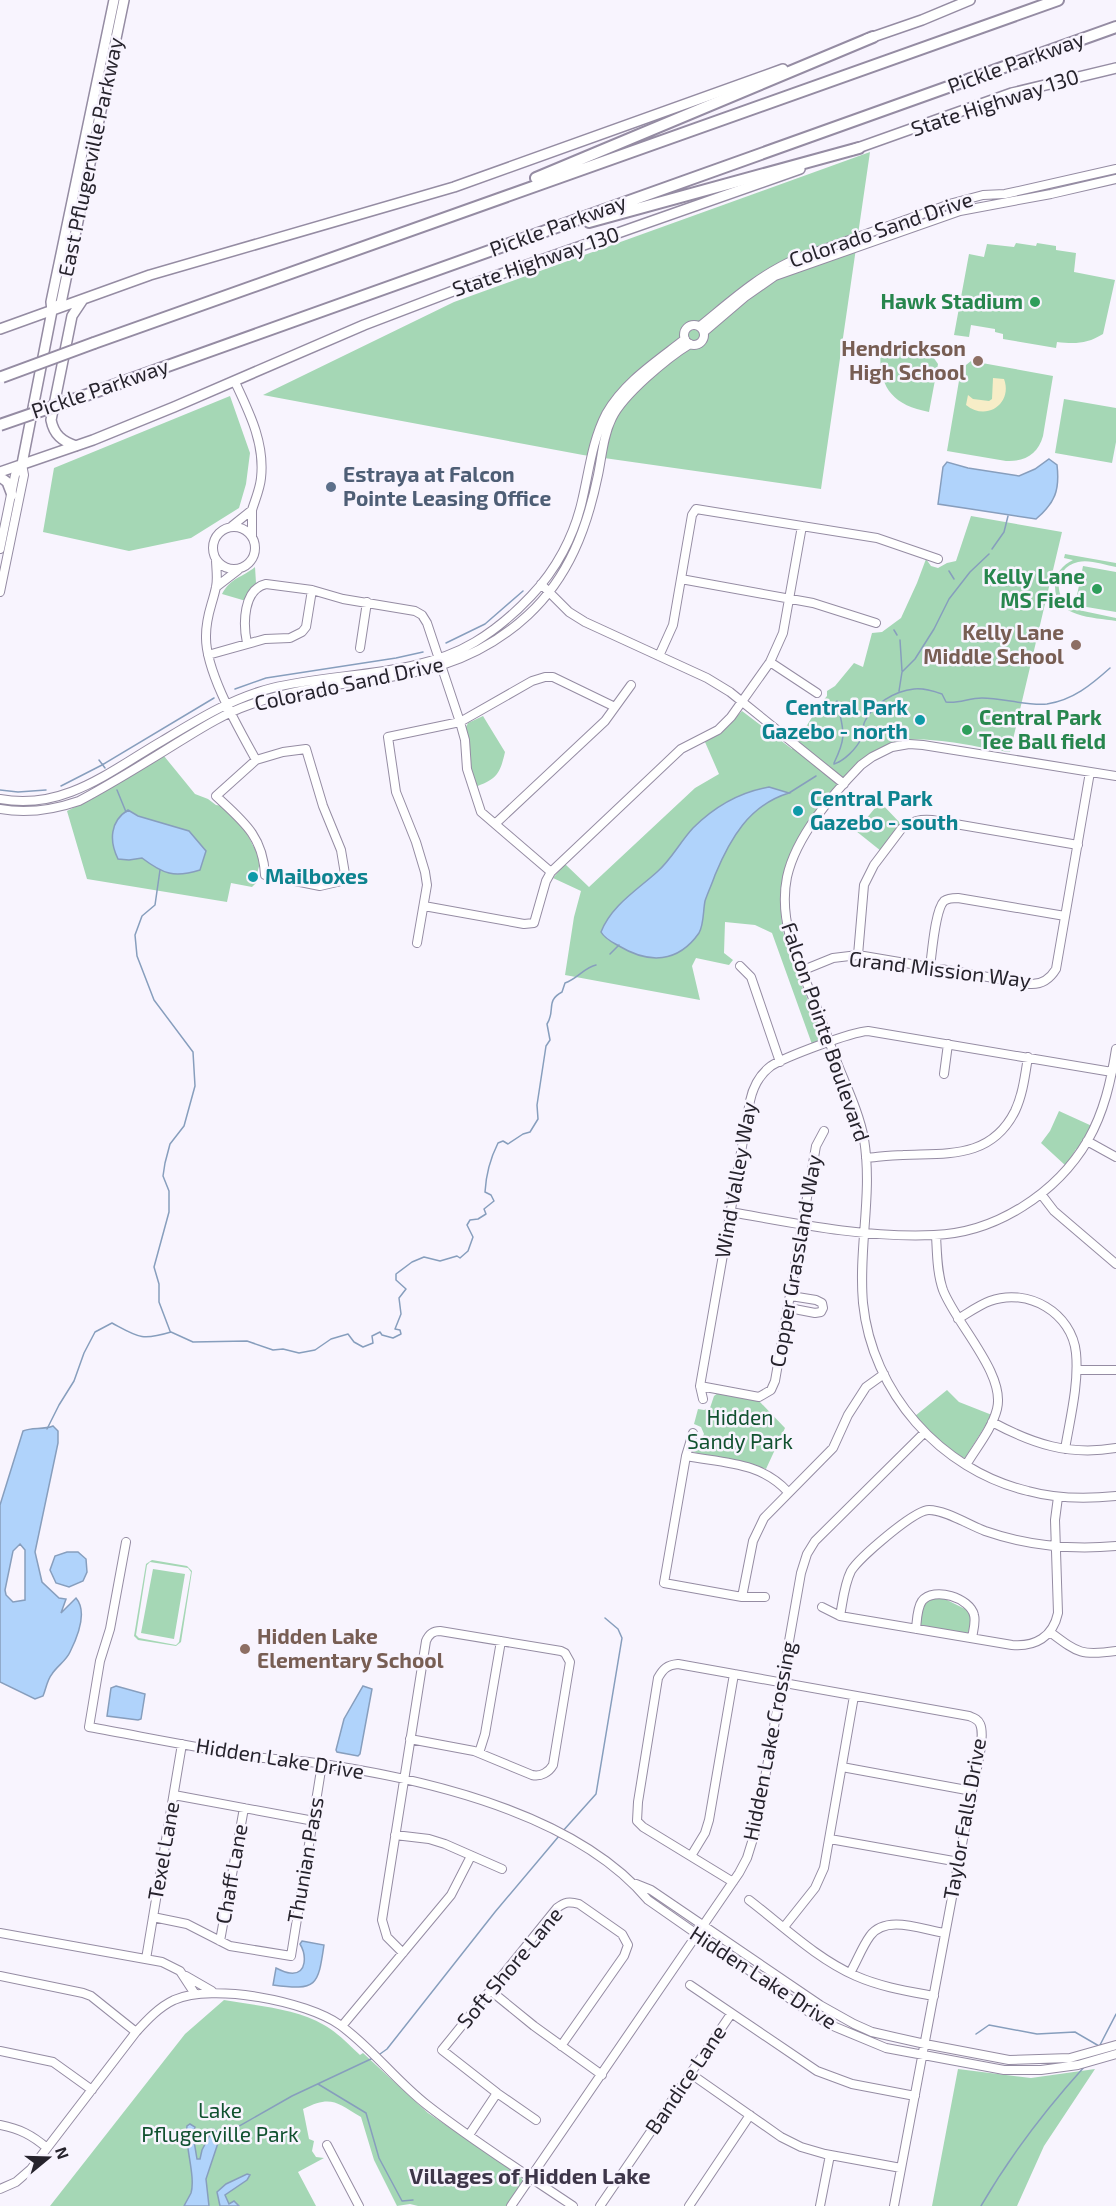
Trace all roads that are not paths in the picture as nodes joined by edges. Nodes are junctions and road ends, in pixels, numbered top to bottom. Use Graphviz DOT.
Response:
graph roads {
  1 [pos="114,0"];
  2 [pos="124,0"];
  3 [pos="970,0"];
  4 [pos="1058,0"];
  5 [pos="1116,27"];
  6 [pos="873,37"];
  7 [pos="1116,68"];
  8 [pos="859,148"];
  9 [pos="79,164"];
  10 [pos="89,166"];
  11 [pos="1116,169"];
  12 [pos="1116,179"];
  13 [pos="953,203"];
  14 [pos="947,215"];
  15 [pos="399,234"];
  16 [pos="496,248"];
  17 [pos="67,276"];
  18 [pos="84,299"];
  19 [pos="52,311"];
  20 [pos="0,329"];
  21 [pos="702,329"];
  22 [pos="687,341"];
  23 [pos="1,377"];
  24 [pos="235,382"];
  25 [pos="618,403"];
  26 [pos="0,425"];
  27 [pos="76,446"];
  28 [pos="22,464"];
  29 [pos="0,472"];
  30 [pos="0,477"];
  31 [pos="12,495"];
  32 [pos="252,510"];
  33 [pos="802,526"];
  34 [pos="230,527"];
  35 [pos="252,537"];
  36 [pos="0,549"];
  37 [pos="216,559"];
  38 [pos="938,559"];
  39 [pos="239,569"];
  40 [pos="681,579"];
  41 [pos="541,584"];
  42 [pos="216,587"];
  43 [pos="312,590"];
  44 [pos="0,592"];
  45 [pos="549,592"];
  46 [pos="789,598"];
  47 [pos="367,602"];
  48 [pos="876,623"];
  49 [pos="247,643"];
  50 [pos="360,648"];
  51 [pos="208,655"];
  52 [pos="659,656"];
  53 [pos="439,658"];
  54 [pos="770,662"];
  55 [pos="442,666"];
  56 [pos="631,685"];
  57 [pos="817,693"];
  58 [pos="742,701"];
  59 [pos="615,707"];
  60 [pos="230,708"];
  61 [pos="460,722"];
  62 [pos="256,760"];
  63 [pos="1090,772"];
  64 [pos="1116,776"];
  65 [pos="844,784"];
  66 [pos="0,799"];
  67 [pos="0,809"];
  68 [pos="495,824"];
  69 [pos="1078,845"];
  70 [pos="551,872"];
  71 [pos="424,906"];
  72 [pos="1065,916"];
  73 [pos="417,943"];
  74 [pos="858,955"];
  75 [pos="740,966"];
  76 [pos="930,967"];
  77 [pos="801,971"];
  78 [pos="829,1043"];
  79 [pos="948,1044"];
  80 [pos="1116,1049"];
  81 [pos="1028,1057"];
  82 [pos="780,1062"];
  83 [pos="1112,1072"];
  84 [pos="944,1074"];
  85 [pos="824,1131"];
  86 [pos="1088,1141"];
  87 [pos="1116,1157"];
  88 [pos="866,1158"];
  89 [pos="1041,1194"];
  90 [pos="730,1212"];
  91 [pos="803,1225"];
  92 [pos="865,1233"];
  93 [pos="936,1235"];
  94 [pos="1116,1264"];
  95 [pos="791,1296"];
  96 [pos="789,1308"];
  97 [pos="958,1319"];
  98 [pos="1077,1370"];
  99 [pos="1116,1371"];
  100 [pos="884,1374"];
  101 [pos="700,1386"];
  102 [pos="704,1399"];
  103 [pos="992,1422"];
  104 [pos="693,1433"];
  105 [pos="924,1433"];
  106 [pos="1116,1448"];
  107 [pos="1065,1449"];
  108 [pos="686,1456"];
  109 [pos="966,1465"];
  110 [pos="789,1492"];
  111 [pos="1116,1496"];
  112 [pos="1058,1497"];
  113 [pos="126,1542"];
  114 [pos="1116,1546"];
  115 [pos="1055,1547"];
  116 [pos="742,1597"];
  117 [pos="765,1598"];
  118 [pos="822,1607"];
  119 [pos="840,1616"];
  120 [pos="916,1629"];
  121 [pos="1050,1632"];
  122 [pos="972,1638"];
  123 [pos="501,1641"];
  124 [pos="1116,1651"];
  125 [pos="734,1674"];
  126 [pos="782,1682"];
  127 [pos="855,1696"];
  128 [pos="410,1739"];
  129 [pos="182,1744"];
  130 [pos="479,1753"];
  131 [pos="322,1764"];
  132 [pos="842,1767"];
  133 [pos="405,1780"];
  134 [pos="972,1791"];
  135 [pos="174,1795"];
  136 [pos="244,1808"];
  137 [pos="314,1821"];
  138 [pos="396,1835"];
  139 [pos="830,1839"];
  140 [pos="471,1856"];
  141 [pos="691,1856"];
  142 [pos="958,1862"];
  143 [pos="502,1869"];
  144 [pos="733,1882"];
  145 [pos="635,1884"];
  146 [pos="749,1900"];
  147 [pos="153,1917"];
  148 [pos="703,1926"];
  149 [pos="784,1927"];
  150 [pos="0,1933"];
  151 [pos="945,1933"];
  152 [pos="697,1935"];
  153 [pos="220,1941"];
  154 [pos="403,1953"];
  155 [pos="146,1959"];
  156 [pos="180,1971"];
  157 [pos="850,1973"];
  158 [pos="0,1976"];
  159 [pos="690,1985"];
  160 [pos="490,1991"];
  161 [pos="214,1992"];
  162 [pos="195,1994"];
  163 [pos="933,1996"];
  164 [pos="731,2014"];
  165 [pos="342,2026"];
  166 [pos="136,2032"];
  167 [pos="924,2044"];
  168 [pos="1116,2045"];
  169 [pos="561,2046"];
  170 [pos="0,2052"];
  171 [pos="1116,2054"];
  172 [pos="922,2055"];
  173 [pos="602,2074"];
  174 [pos="691,2074"];
  175 [pos="92,2090"];
  176 [pos="497,2094"];
  177 [pos="915,2096"];
  178 [pos="750,2115"];
  179 [pos="536,2120"];
  180 [pos="0,2125"];
  181 [pos="469,2135"];
  182 [pos="327,2145"];
  183 [pos="47,2148"];
  184 [pos="830,2155"];
  185 [pos="901,2168"];
  186 [pos="531,2177"];
  187 [pos="0,2189"];
  188 [pos="359,2206"];
  189 [pos="511,2206"];
  190 [pos="573,2206"];
  191 [pos="600,2206"];
  192 [pos="689,2206"];
  193 [pos="820,2206"];
  194 [pos="894,2206"];
  1 -- 9 [label="main road, East Pflugerville Parkway"];
  2 -- 10 [label="main road, East Pflugerville Parkway"];
  3 -- 6 [label="main road"];
  4 -- 15 [label="highway, Pickle Parkway"];
  5 -- 16 [label="highway, Pickle Parkway"];
  6 -- 15 [label="highway"];
  6 -- 18 [label="main road"];
  7 -- 8 [label="main road, State Highway 130"];
  8 -- 16 [label="highway"];
  8 -- 24 [label="main road, State Highway 130"];
  9 -- 10 [label="main road"];
  9 -- 19 [label="main road, East Pflugerville Parkway"];
  10 -- 17 [label="main road, East Pflugerville Parkway"];
  11 -- 13 [label="street, Colorado Sand Drive"];
  12 -- 14 [label="street, Colorado Sand Drive"];
  13 -- 14 [label="street"];
  13 -- 21 [label="street, Colorado Sand Drive"];
  14 -- 21 [label="street, Colorado Sand Drive"];
  15 -- 23 [label="highway, Pickle Parkway, bridge"];
  16 -- 26 [label="highway, Pickle Parkway, bridge"];
  17 -- 18 [label="main road"];
  17 -- 19 [label="main road, East Pflugerville Parkway"];
  18 -- 19 [label="main road"];
  18 -- 27 [label="main road"];
  19 -- 20 [label="main road"];
  19 -- 28 [label="main road, East Pflugerville Parkway"];
  21 -- 22 [label="street"];
  21 -- 22 [label="street"];
  22 -- 25 [label="street, Colorado Sand Drive"];
  24 -- 27 [label="main road, State Highway 130"];
  24 -- 32 [label="street"];
  25 -- 41 [label="street, Colorado Sand Drive"];
  25 -- 45 [label="street, Colorado Sand Drive"];
  27 -- 28 [label="main road, State Highway 130"];
  28 -- 29 [label="main road, State Highway 130"];
  28 -- 31 [label="street, East Pflugerville Parkway"];
  28 -- 44 [label="street, East Pflugerville Parkway"];
  30 -- 31 [label="main road"];
  31 -- 36 [label="street, East Pflugerville Parkway"];
  32 -- 34 [label="street"];
  32 -- 35 [label="street"];
  33 -- 38 [label="street"];
  33 -- 40 [label="street"];
  33 -- 46 [label="street"];
  34 -- 35 [label="street"];
  34 -- 37 [label="street"];
  35 -- 39 [label="street"];
  37 -- 39 [label="street"];
  37 -- 42 [label="street"];
  39 -- 42 [label="street"];
  40 -- 46 [label="street"];
  40 -- 52 [label="street"];
  41 -- 45 [label="street"];
  41 -- 53 [label="street, Colorado Sand Drive"];
  42 -- 51 [label="street"];
  43 -- 47 [label="street"];
  43 -- 49 [label="street"];
  43 -- 49 [label="street"];
  45 -- 52 [label="street"];
  45 -- 55 [label="street, Colorado Sand Drive"];
  46 -- 48 [label="street"];
  46 -- 54 [label="street"];
  47 -- 50 [label="street"];
  47 -- 53 [label="street"];
  49 -- 51 [label="street"];
  51 -- 60 [label="street"];
  52 -- 58 [label="street"];
  53 -- 55 [label="street"];
  53 -- 60 [label="street, Colorado Sand Drive"];
  54 -- 57 [label="street"];
  54 -- 58 [label="street"];
  55 -- 60 [label="street, Colorado Sand Drive"];
  55 -- 61 [label="street"];
  56 -- 59 [label="street"];
  58 -- 65 [label="street"];
  58 -- 70 [label="street"];
  59 -- 61 [label="street"];
  59 -- 68 [label="street"];
  60 -- 62 [label="street"];
  60 -- 66 [label="street, Colorado Sand Drive"];
  60 -- 67 [label="street, Colorado Sand Drive"];
  61 -- 68 [label="street"];
  61 -- 71 [label="street"];
  62 -- 62 [label="street"];
  63 -- 64 [label="street, Falcon Pointe Boulevard"];
  63 -- 65 [label="street, Falcon Pointe Boulevard"];
  63 -- 69 [label="street, Grand Mission Way"];
  65 -- 77 [label="street, Falcon Pointe Boulevard"];
  68 -- 70 [label="street"];
  69 -- 72 [label="street, Grand Mission Way"];
  69 -- 74 [label="street"];
  70 -- 71 [label="street"];
  71 -- 73 [label="street"];
  72 -- 76 [label="street, Grand Mission Way"];
  72 -- 76 [label="street"];
  74 -- 76 [label="street, Grand Mission Way"];
  74 -- 77 [label="street, Grand Mission Way"];
  75 -- 82 [label="street"];
  77 -- 78 [label="street, Falcon Pointe Boulevard"];
  78 -- 79 [label="street, Wind Valley Way"];
  78 -- 82 [label="street, Wind Valley Way"];
  78 -- 88 [label="street, Falcon Pointe Boulevard"];
  79 -- 81 [label="street, Wind Valley Way"];
  79 -- 84 [label="street"];
  80 -- 83 [label="street"];
  81 -- 83 [label="street, Wind Valley Way"];
  81 -- 88 [label="street"];
  82 -- 90 [label="street, Wind Valley Way"];
  83 -- 86 [label="street"];
  85 -- 91 [label="street, Copper Grassland Way"];
  86 -- 87 [label="street"];
  86 -- 89 [label="street"];
  88 -- 92 [label="street, Falcon Pointe Boulevard"];
  89 -- 93 [label="street"];
  89 -- 94 [label="street"];
  90 -- 91 [label="street"];
  90 -- 101 [label="street, Wind Valley Way"];
  91 -- 92 [label="street"];
  91 -- 95 [label="street, Copper Grassland Way"];
  92 -- 93 [label="street"];
  92 -- 100 [label="street, Falcon Pointe Boulevard"];
  93 -- 97 [label="street"];
  95 -- 96 [label="street, Copper Grassland Way"];
  95 -- 96 [label="street"];
  96 -- 101 [label="street, Copper Grassland Way"];
  97 -- 98 [label="street"];
  97 -- 103 [label="street"];
  98 -- 99 [label="street"];
  98 -- 107 [label="street"];
  100 -- 105 [label="street, Falcon Pointe Boulevard"];
  100 -- 110 [label="street"];
  101 -- 102 [label="street, Wind Valley Way"];
  103 -- 107 [label="street"];
  103 -- 109 [label="street"];
  104 -- 108 [label="street"];
  105 -- 109 [label="street, Falcon Pointe Boulevard"];
  105 -- 126 [label="street, Hidden Lake Crossing"];
  106 -- 107 [label="street"];
  108 -- 110 [label="street"];
  108 -- 116 [label="street"];
  109 -- 112 [label="street, Falcon Pointe Boulevard"];
  110 -- 116 [label="street"];
  111 -- 112 [label="street, Falcon Pointe Boulevard"];
  112 -- 115 [label="street"];
  113 -- 129 [label="street, Hidden Lake Drive"];
  114 -- 115 [label="street"];
  115 -- 119 [label="street"];
  115 -- 121 [label="street"];
  116 -- 117 [label="street"];
  118 -- 119 [label="street"];
  119 -- 120 [label="street"];
  120 -- 122 [label="street"];
  120 -- 122 [label="street"];
  121 -- 122 [label="street"];
  121 -- 124 [label="street"];
  123 -- 128 [label="street"];
  123 -- 130 [label="street"];
  123 -- 130 [label="street"];
  125 -- 126 [label="street, Taylor Falls Drive"];
  125 -- 141 [label="street"];
  125 -- 141 [label="street, Taylor Falls Drive"];
  126 -- 127 [label="street, Taylor Falls Drive"];
  126 -- 144 [label="street, Hidden Lake Crossing"];
  127 -- 132 [label="street"];
  127 -- 134 [label="street, Taylor Falls Drive"];
  128 -- 130 [label="street"];
  128 -- 133 [label="street"];
  129 -- 131 [label="street, Hidden Lake Drive"];
  129 -- 135 [label="street, Texel Lane"];
  131 -- 133 [label="street, Hidden Lake Drive"];
  131 -- 137 [label="street, Thunian Pass"];
  132 -- 134 [label="street"];
  132 -- 139 [label="street"];
  133 -- 138 [label="street"];
  133 -- 145 [label="street, Hidden Lake Drive"];
  134 -- 142 [label="street, Taylor Falls Drive"];
  135 -- 136 [label="street"];
  135 -- 147 [label="street, Texel Lane"];
  136 -- 137 [label="street"];
  136 -- 153 [label="street, Chaff Lane"];
  137 -- 153 [label="street, Thunian Pass"];
  138 -- 140 [label="street"];
  138 -- 154 [label="street"];
  139 -- 142 [label="street"];
  139 -- 149 [label="street"];
  140 -- 143 [label="street"];
  140 -- 154 [label="street"];
  141 -- 144 [label="street"];
  142 -- 151 [label="street, Taylor Falls Drive"];
  144 -- 148 [label="street, Hidden Lake Crossing"];
  145 -- 148 [label="street, Hidden Lake Drive"];
  145 -- 152 [label="street, Hidden Lake Drive"];
  146 -- 149 [label="street"];
  147 -- 153 [label="street"];
  147 -- 155 [label="street, Texel Lane"];
  148 -- 152 [label="street, Hidden Lake Crossing"];
  148 -- 167 [label="street, Hidden Lake Drive"];
  149 -- 157 [label="street"];
  150 -- 155 [label="street"];
  151 -- 157 [label="street"];
  151 -- 163 [label="street, Taylor Falls Drive"];
  152 -- 172 [label="street, Hidden Lake Drive"];
  152 -- 173 [label="street, Hidden Lake Crossing"];
  154 -- 165 [label="street"];
  155 -- 156 [label="street"];
  156 -- 161 [label="street"];
  156 -- 162 [label="street"];
  157 -- 163 [label="street"];
  158 -- 166 [label="street"];
  159 -- 164 [label="street"];
  160 -- 169 [label="street"];
  160 -- 169 [label="street, Soft Shore Lane"];
  160 -- 176 [label="street, Soft Shore Lane"];
  161 -- 162 [label="street"];
  161 -- 165 [label="street"];
  162 -- 166 [label="street"];
  163 -- 167 [label="street, Taylor Falls Drive"];
  164 -- 174 [label="street, Bandice Lane"];
  164 -- 177 [label="street"];
  165 -- 181 [label="street"];
  166 -- 175 [label="street"];
  167 -- 168 [label="street, Hidden Lake Drive"];
  167 -- 172 [label="street, Taylor Falls Drive"];
  169 -- 173 [label="street"];
  170 -- 175 [label="street"];
  171 -- 172 [label="street, Hidden Lake Drive"];
  172 -- 177 [label="street, Taylor Falls Drive"];
  173 -- 186 [label="street, Hidden Lake Crossing"];
  174 -- 178 [label="street"];
  174 -- 191 [label="street, Bandice Lane"];
  175 -- 183 [label="street"];
  176 -- 179 [label="street"];
  176 -- 181 [label="street"];
  177 -- 185 [label="street, Taylor Falls Drive"];
  178 -- 184 [label="street"];
  178 -- 192 [label="street"];
  180 -- 183 [label="street"];
  181 -- 186 [label="street"];
  182 -- 188 [label="street"];
  183 -- 187 [label="street"];
  184 -- 185 [label="street"];
  184 -- 193 [label="street"];
  185 -- 194 [label="street, Taylor Falls Drive"];
  186 -- 189 [label="street, Hidden Lake Crossing"];
  186 -- 190 [label="street"];
}
